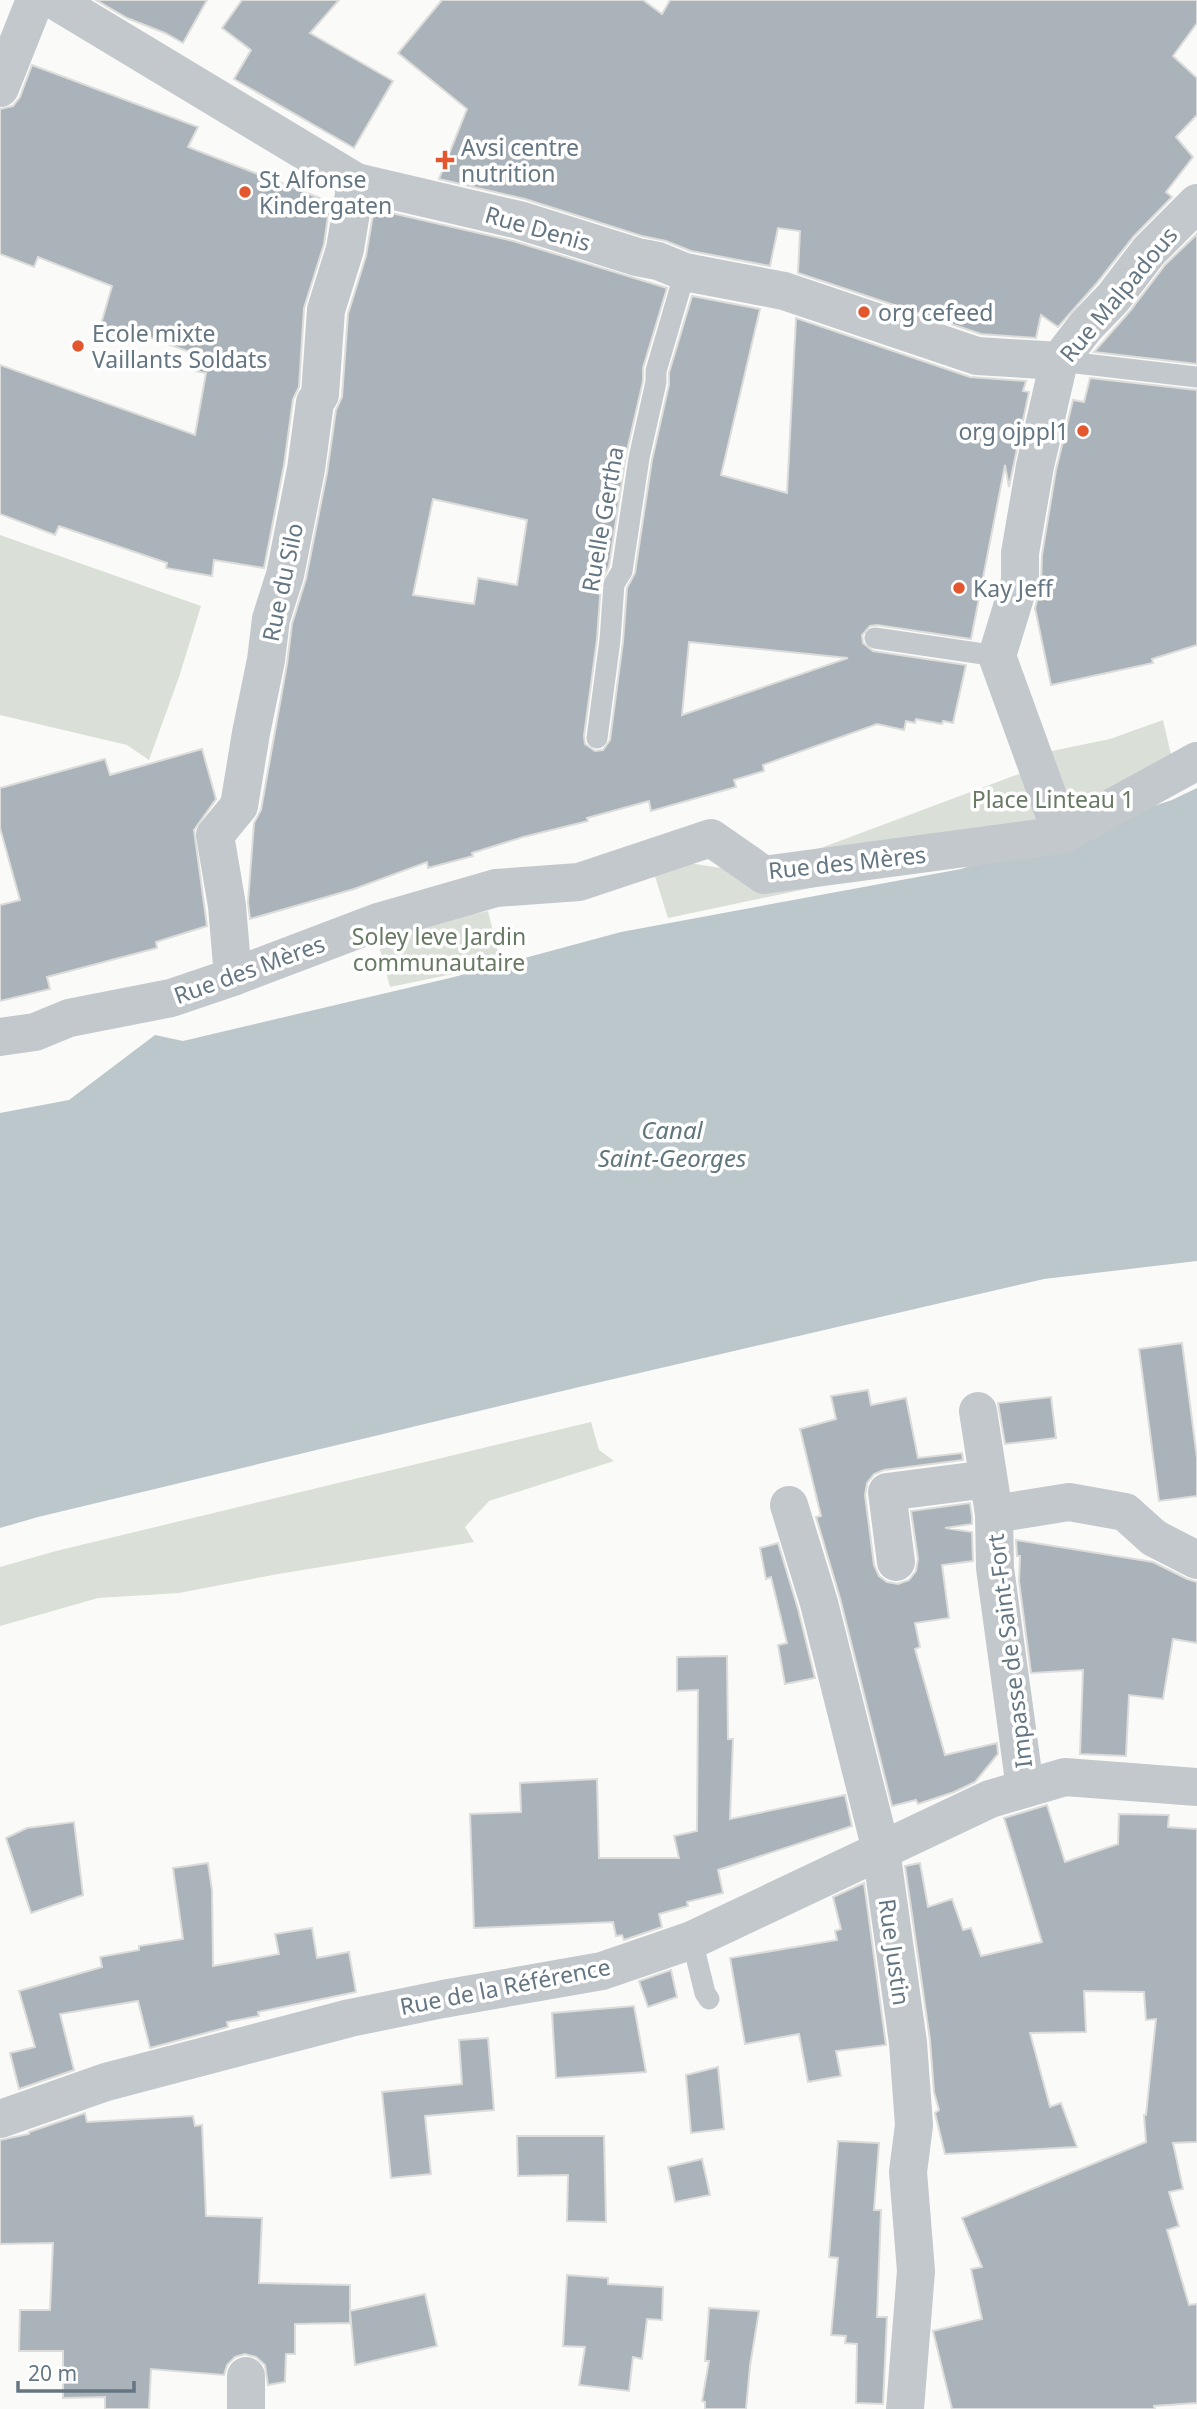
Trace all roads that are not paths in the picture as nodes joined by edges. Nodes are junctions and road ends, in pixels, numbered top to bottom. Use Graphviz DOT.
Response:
graph roads {
  1 [pos="34,0"];
  2 [pos="54,0"];
  3 [pos="0,88"];
  4 [pos="356,182"];
  5 [pos="1197,203"];
  6 [pos="685,272"];
  7 [pos="1059,361"];
  8 [pos="1197,377"];
  9 [pos="875,638"];
  10 [pos="997,656"];
  11 [pos="597,738"];
  12 [pos="1197,761"];
  13 [pos="1062,835"];
  14 [pos="233,977"];
  15 [pos="0,1037"];
  16 [pos="978,1411"];
  17 [pos="991,1497"];
  18 [pos="789,1505"];
  19 [pos="1197,1560"];
  20 [pos="896,1562"];
  21 [pos="1197,1787"];
  22 [pos="1025,1788"];
  23 [pos="881,1850"];
  24 [pos="692,1940"];
  25 [pos="709,1999"];
  26 [pos="0,2119"];
  27 [pos="905,2409"];
  1 -- 3 [label="street"];
  2 -- 4 [label="street, Rue Denis"];
  4 -- 6 [label="street, Rue Denis"];
  4 -- 14 [label="street, Rue du Silo"];
  5 -- 7 [label="street, Rue Malpadous"];
  6 -- 7 [label="street, Rue Denis"];
  6 -- 11 [label="lane, Ruelle Gertha"];
  7 -- 8 [label="lane"];
  7 -- 10 [label="street, Rue Malpadous"];
  9 -- 10 [label="lane"];
  10 -- 13 [label="street"];
  12 -- 13 [label="street"];
  13 -- 14 [label="street, Rue des Mères"];
  14 -- 15 [label="street, Rue des Mères"];
  16 -- 17 [label="street, Impasse de Saint-Fort"];
  17 -- 19 [label="street, Impasse de Saint-Fort"];
  17 -- 20 [label="street"];
  17 -- 22 [label="street, Impasse de Saint-Fort"];
  18 -- 23 [label="street, Rue Justin"];
  21 -- 22 [label="street, Rue de la Référence"];
  22 -- 23 [label="street, Rue de la Référence"];
  23 -- 24 [label="street, Rue de la Référence"];
  23 -- 27 [label="street, Rue Justin"];
  24 -- 25 [label="lane"];
  24 -- 26 [label="street, Rue de la Référence"];
}
